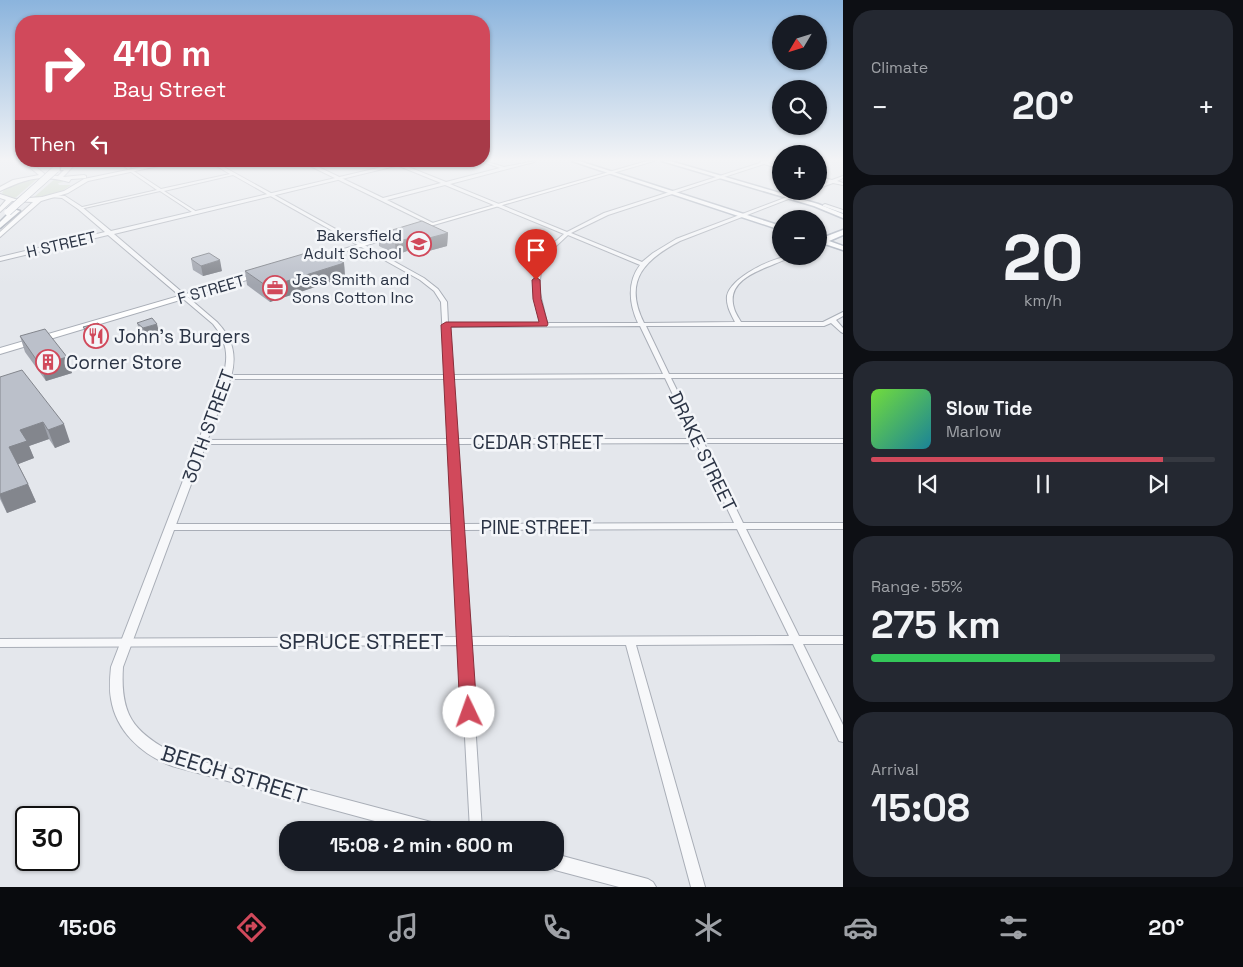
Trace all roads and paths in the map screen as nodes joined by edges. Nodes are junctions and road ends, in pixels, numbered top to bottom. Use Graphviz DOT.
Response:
graph roads {
  1 [pos="18,202"];
  2 [pos="37,202"];
  3 [pos="71,202"];
  4 [pos="75,202"];
  5 [pos="105,202"];
  6 [pos="179,202"];
  7 [pos="239,202"];
  8 [pos="283,202"];
  9 [pos="387,202"];
  10 [pos="492,202"];
  11 [pos="507,202"];
  12 [pos="643,202"];
  13 [pos="702,202"];
  14 [pos="776,202"];
  15 [pos="805,202"];
  16 [pos="498,205"];
  17 [pos="825,205"];
  18 [pos="80,208"];
  19 [pos="8,211"];
  20 [pos="843,212"];
  21 [pos="195,213"];
  22 [pos="742,215"];
  23 [pos="843,216"];
  24 [pos="0,219"];
  25 [pos="433,224"];
  26 [pos="772,225"];
  27 [pos="0,226"];
  28 [pos="415,229"];
  29 [pos="843,232"];
  30 [pos="110,233"];
  31 [pos="568,233"];
  32 [pos="0,235"];
  33 [pos="396,235"];
  34 [pos="827,238"];
  35 [pos="827,243"];
  36 [pos="361,245"];
  37 [pos="843,248"];
  38 [pos="0,259"];
  39 [pos="306,261"];
  40 [pos="642,264"];
  41 [pos="772,265"];
  42 [pos="270,272"];
  43 [pos="185,297"];
  44 [pos="843,314"];
  45 [pos="832,320"];
  46 [pos="544,324"];
  47 [pos="642,324"];
  48 [pos="739,324"];
  49 [pos="446,325"];
  50 [pos="843,331"];
  51 [pos="0,351"];
  52 [pos="449,376"];
  53 [pos="667,376"];
  54 [pos="843,376"];
  55 [pos="227,377"];
  56 [pos="202,442"];
  57 [pos="453,442"];
  58 [pos="699,442"];
  59 [pos="843,442"];
  60 [pos="740,526"];
  61 [pos="843,526"];
  62 [pos="170,527"];
  63 [pos="458,527"];
  64 [pos="796,640"];
  65 [pos="843,640"];
  66 [pos="464,641"];
  67 [pos="630,641"];
  68 [pos="126,642"];
  69 [pos="0,643"];
  70 [pos="843,737"];
  71 [pos="401,821"];
  72 [pos="475,821"];
  73 [pos="564,864"];
  74 [pos="648,887"];
  75 [pos="698,887"];
  1 -- 19 [label="highway, bridge"];
  2 -- 32 [label="main road"];
  3 -- 18 [label="street, 30TH STREET"];
  4 -- 18 [label="street, 30TH STREET"];
  5 -- 18 [label="street"];
  6 -- 21 [label="street"];
  7 -- 21 [label="street, H STREET"];
  8 -- 36 [label="street"];
  9 -- 25 [label="street"];
  10 -- 16 [label="street"];
  11 -- 16 [label="main road"];
  12 -- 31 [label="street"];
  13 -- 22 [label="main road"];
  14 -- 22 [label="street"];
  15 -- 23 [label="main road"];
  16 -- 25 [label="main road"];
  16 -- 31 [label="street"];
  17 -- 20 [label="street"];
  18 -- 30 [label="street, 30TH STREET"];
  19 -- 24 [label="highway"];
  19 -- 27 [label="highway"];
  21 -- 30 [label="street, H STREET"];
  22 -- 26 [label="main road"];
  22 -- 40 [label="street"];
  25 -- 28 [label="main road"];
  29 -- 34 [label="main road"];
  30 -- 38 [label="street, H STREET"];
  30 -- 43 [label="street, 30TH STREET"];
  31 -- 40 [label="street"];
  31 -- 46 [label="street"];
  33 -- 36 [label="main road"];
  35 -- 37 [label="main road"];
  36 -- 39 [label="main road"];
  36 -- 49 [label="street"];
  40 -- 47 [label="street, DRAKE STREET"];
  41 -- 48 [label="street"];
  42 -- 43 [label="main road, F STREET"];
  43 -- 51 [label="main road, F STREET"];
  43 -- 55 [label="street, 30TH STREET"];
  44 -- 45 [label="street"];
  45 -- 48 [label="street"];
  45 -- 50 [label="street"];
  46 -- 47 [label="street"];
  46 -- 49 [label="street"];
  47 -- 48 [label="street"];
  47 -- 53 [label="street, DRAKE STREET"];
  49 -- 52 [label="street"];
  52 -- 53 [label="street"];
  52 -- 55 [label="street"];
  52 -- 57 [label="street"];
  53 -- 54 [label="street"];
  53 -- 58 [label="street, DRAKE STREET"];
  55 -- 56 [label="street, 30TH STREET"];
  56 -- 57 [label="street, CEDAR STREET"];
  56 -- 62 [label="street, 30TH STREET"];
  57 -- 58 [label="street, CEDAR STREET"];
  57 -- 63 [label="street"];
  58 -- 59 [label="street, CEDAR STREET"];
  58 -- 60 [label="street, DRAKE STREET"];
  60 -- 61 [label="street, PINE STREET"];
  60 -- 63 [label="street, PINE STREET"];
  60 -- 64 [label="street, DRAKE STREET"];
  62 -- 63 [label="street, PINE STREET"];
  62 -- 68 [label="street, 30TH STREET"];
  63 -- 66 [label="street"];
  64 -- 65 [label="street, SPRUCE STREET"];
  64 -- 67 [label="street, SPRUCE STREET"];
  64 -- 70 [label="street, DRAKE STREET"];
  66 -- 67 [label="street, SPRUCE STREET"];
  66 -- 68 [label="street, SPRUCE STREET"];
  66 -- 72 [label="street"];
  67 -- 75 [label="street"];
  68 -- 69 [label="street, SPRUCE STREET"];
  68 -- 71 [label="street, BEECH STREET"];
  73 -- 74 [label="street"];
}
